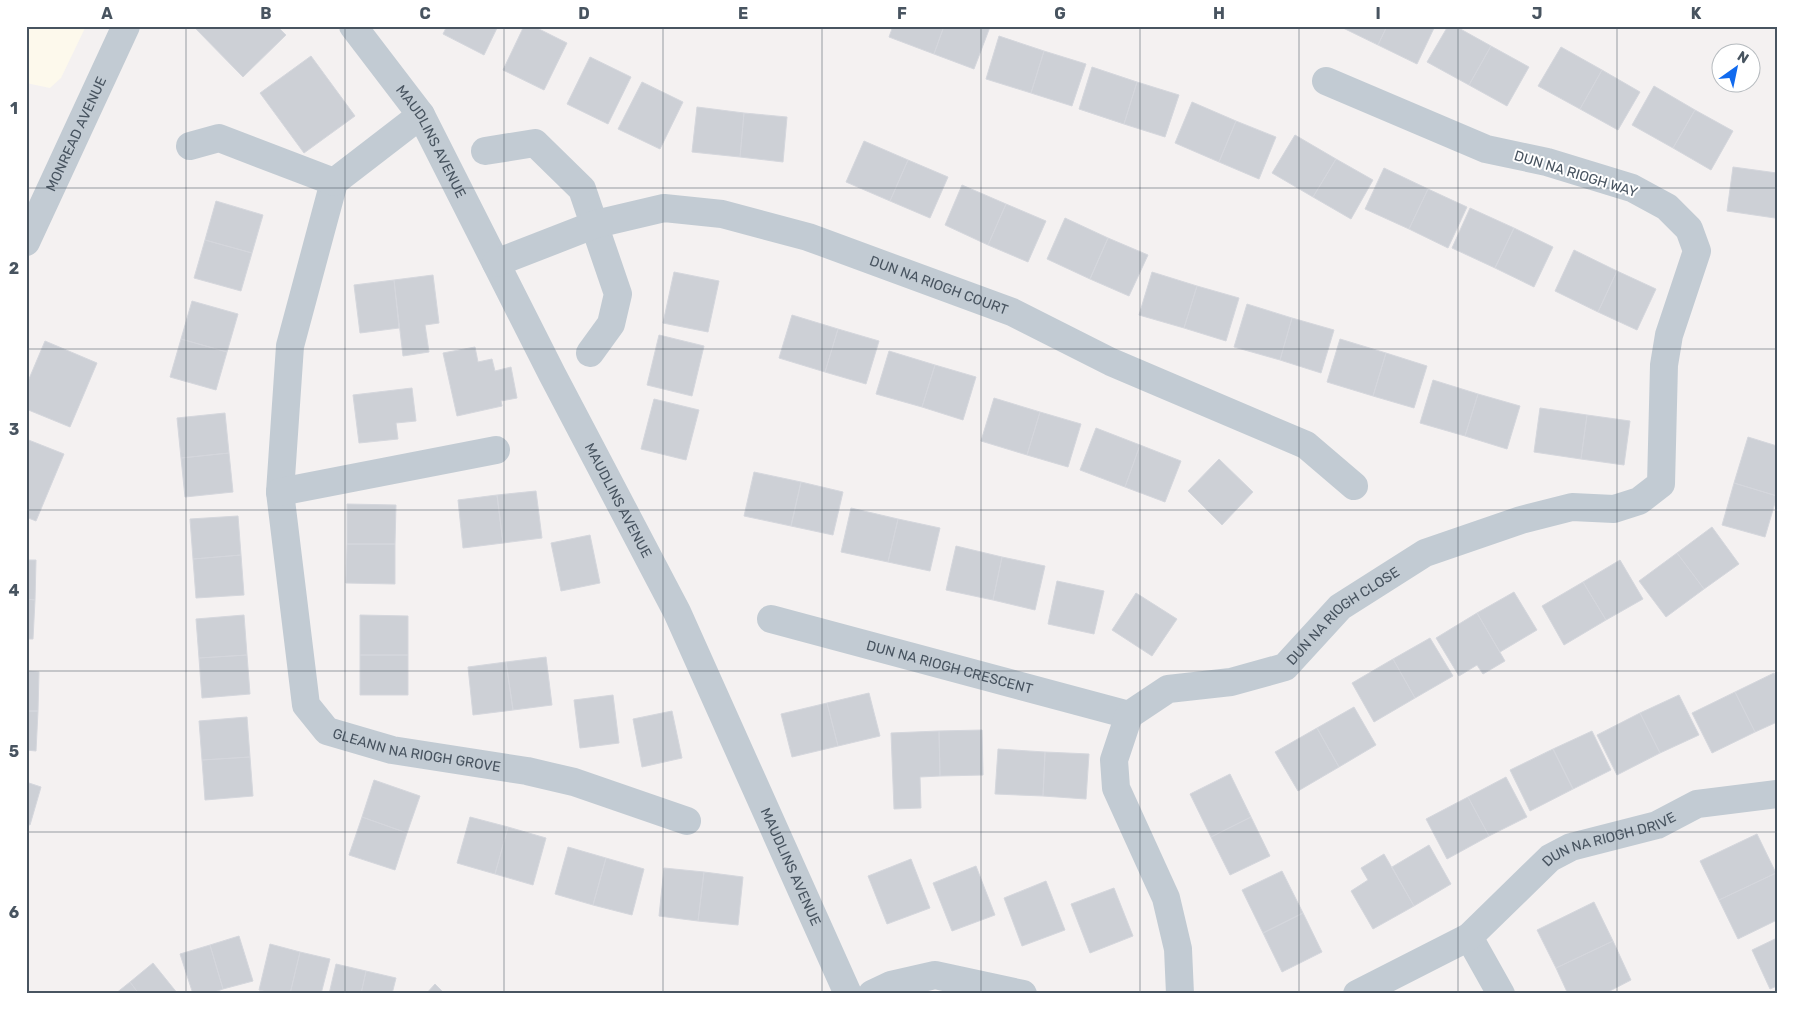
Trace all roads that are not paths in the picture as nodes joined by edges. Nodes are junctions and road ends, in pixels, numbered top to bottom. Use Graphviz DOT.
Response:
graph roads {
  1 [pos="126,26"];
  2 [pos="354,26"];
  3 [pos="1326,82"];
  4 [pos="421,116"];
  5 [pos="190,146"];
  6 [pos="485,151"];
  7 [pos="334,182"];
  8 [pos="596,224"];
  9 [pos="27,236"];
  10 [pos="496,263"];
  11 [pos="590,353"];
  12 [pos="496,450"];
  13 [pos="1354,486"];
  14 [pos="280,492"];
  15 [pos="1639,501"];
  16 [pos="771,619"];
  17 [pos="1129,715"];
  18 [pos="1777,794"];
  19 [pos="687,821"];
  20 [pos="1469,937"];
  21 [pos="848,994"];
  22 [pos="872,994"];
  23 [pos="1023,994"];
  24 [pos="1180,994"];
  25 [pos="1357,994"];
  26 [pos="1501,994"];
  1 -- 9 [label="street, MONREAD AVENUE"];
  2 -- 4 [label="street, MAUDLINS AVENUE"];
  3 -- 15 [label="street, DUN NA RIOGH WAY"];
  4 -- 7 [label="street"];
  4 -- 10 [label="street, MAUDLINS AVENUE"];
  5 -- 7 [label="street"];
  6 -- 8 [label="street"];
  7 -- 14 [label="street, GLEANN NA RIOGH GROVE"];
  8 -- 10 [label="street, DUN NA RIOGH COURT"];
  8 -- 11 [label="street"];
  8 -- 13 [label="street, DUN NA RIOGH COURT"];
  10 -- 21 [label="street, MAUDLINS AVENUE"];
  12 -- 14 [label="street"];
  14 -- 19 [label="street, GLEANN NA RIOGH GROVE"];
  15 -- 17 [label="street, DUN NA RIOGH CLOSE"];
  16 -- 17 [label="street, DUN NA RIOGH CRESCENT"];
  17 -- 24 [label="street"];
  18 -- 20 [label="street, DUN NA RIOGH DRIVE"];
  20 -- 25 [label="street, DUN NA RIOGH DRIVE"];
  20 -- 26 [label="street"];
  22 -- 23 [label="street"];
}
